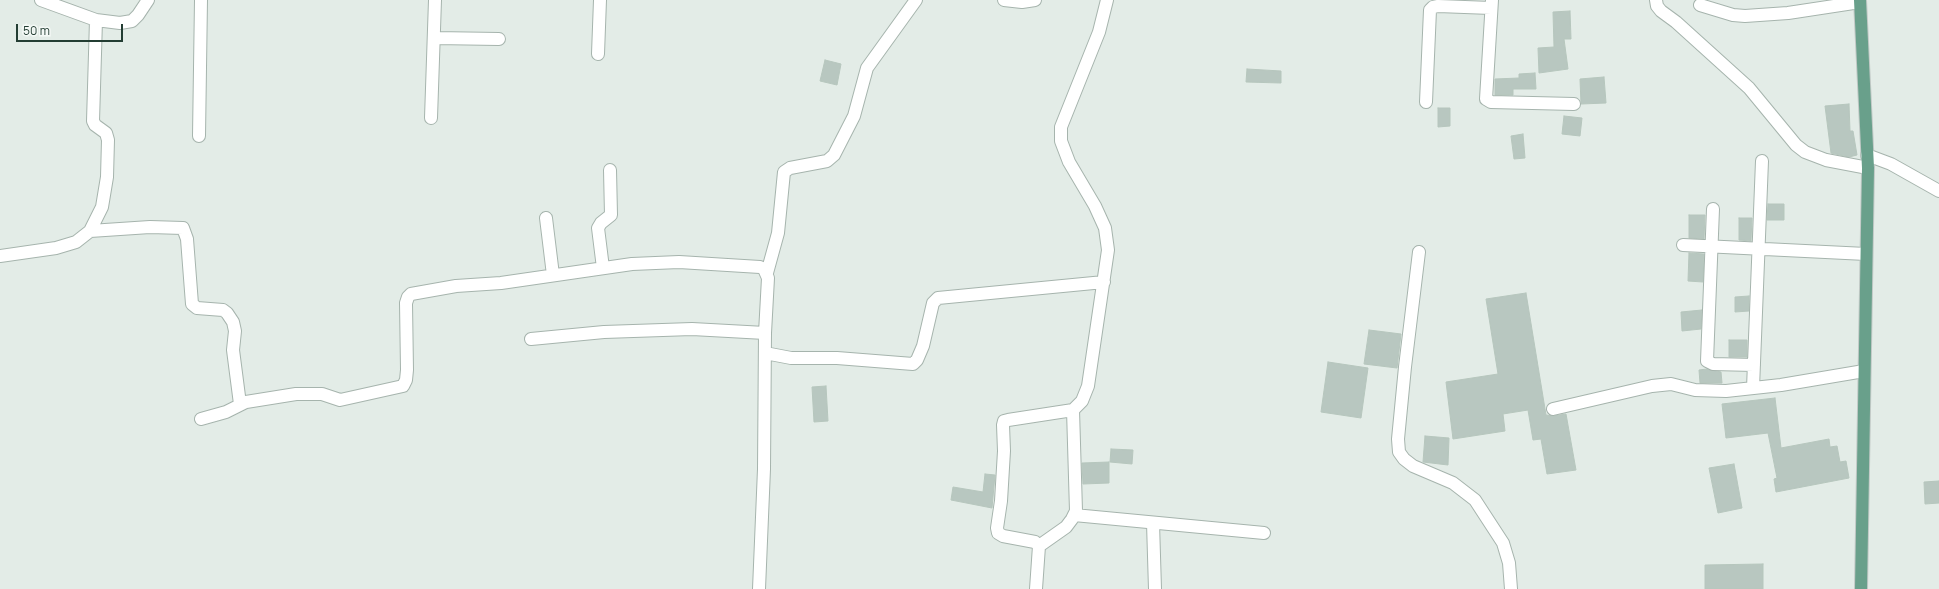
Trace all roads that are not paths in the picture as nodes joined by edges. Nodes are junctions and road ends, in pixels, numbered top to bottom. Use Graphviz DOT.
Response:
graph roads {
  1 [pos="41,0"];
  2 [pos="148,0"];
  3 [pos="201,0"];
  4 [pos="435,0"];
  5 [pos="600,0"];
  6 [pos="916,0"];
  7 [pos="1004,0"];
  8 [pos="1036,0"];
  9 [pos="1107,0"];
  10 [pos="1656,0"];
  11 [pos="1860,1"];
  12 [pos="1492,4"];
  13 [pos="1700,5"];
  14 [pos="96,20"];
  15 [pos="435,38"];
  16 [pos="499,38"];
  17 [pos="598,54"];
  18 [pos="1426,102"];
  19 [pos="1574,104"];
  20 [pos="431,118"];
  21 [pos="199,136"];
  22 [pos="1867,155"];
  23 [pos="1762,161"];
  24 [pos="1868,168"];
  25 [pos="610,170"];
  26 [pos="1939,191"];
  27 [pos="1713,209"];
  28 [pos="546,218"];
  29 [pos="90,231"];
  30 [pos="1682,245"];
  31 [pos="1712,246"];
  32 [pos="1758,248"];
  33 [pos="1419,252"];
  34 [pos="1866,254"];
  35 [pos="0,256"];
  36 [pos="603,268"];
  37 [pos="767,273"];
  38 [pos="552,275"];
  39 [pos="1104,282"];
  40 [pos="765,334"];
  41 [pos="531,339"];
  42 [pos="765,353"];
  43 [pos="1754,365"];
  44 [pos="1864,371"];
  45 [pos="1753,388"];
  46 [pos="240,404"];
  47 [pos="1553,409"];
  48 [pos="1074,410"];
  49 [pos="201,420"];
  50 [pos="1074,516"];
  51 [pos="1153,523"];
  52 [pos="1264,533"];
  53 [pos="1040,546"];
  54 [pos="759,589"];
  55 [pos="1036,589"];
  56 [pos="1155,589"];
  57 [pos="1512,589"];
  58 [pos="1861,589"];
  1 -- 14 [label="street"];
  2 -- 14 [label="street"];
  3 -- 21 [label="street"];
  4 -- 15 [label="street"];
  5 -- 17 [label="street"];
  6 -- 37 [label="street"];
  7 -- 8 [label="street"];
  9 -- 39 [label="street"];
  10 -- 24 [label="street"];
  11 -- 13 [label="street"];
  11 -- 22 [label="main road"];
  12 -- 18 [label="street"];
  12 -- 19 [label="street"];
  14 -- 29 [label="street"];
  15 -- 16 [label="street"];
  15 -- 20 [label="street"];
  22 -- 24 [label="main road"];
  22 -- 26 [label="street"];
  23 -- 32 [label="street"];
  24 -- 34 [label="main road"];
  25 -- 36 [label="street"];
  27 -- 31 [label="street"];
  28 -- 38 [label="street"];
  29 -- 35 [label="street"];
  29 -- 46 [label="street"];
  30 -- 31 [label="street"];
  31 -- 32 [label="street"];
  31 -- 43 [label="street"];
  32 -- 34 [label="street"];
  32 -- 43 [label="street"];
  33 -- 57 [label="street"];
  34 -- 44 [label="main road"];
  36 -- 37 [label="street"];
  36 -- 38 [label="street"];
  37 -- 40 [label="street"];
  38 -- 46 [label="street"];
  39 -- 42 [label="street"];
  39 -- 48 [label="street"];
  40 -- 41 [label="street"];
  40 -- 42 [label="street"];
  42 -- 54 [label="street"];
  43 -- 45 [label="street"];
  44 -- 45 [label="street"];
  44 -- 58 [label="main road"];
  45 -- 47 [label="street"];
  46 -- 49 [label="street"];
  48 -- 50 [label="street"];
  48 -- 53 [label="street"];
  50 -- 51 [label="street"];
  50 -- 53 [label="street"];
  51 -- 52 [label="street"];
  51 -- 56 [label="street"];
  53 -- 55 [label="street"];
}
